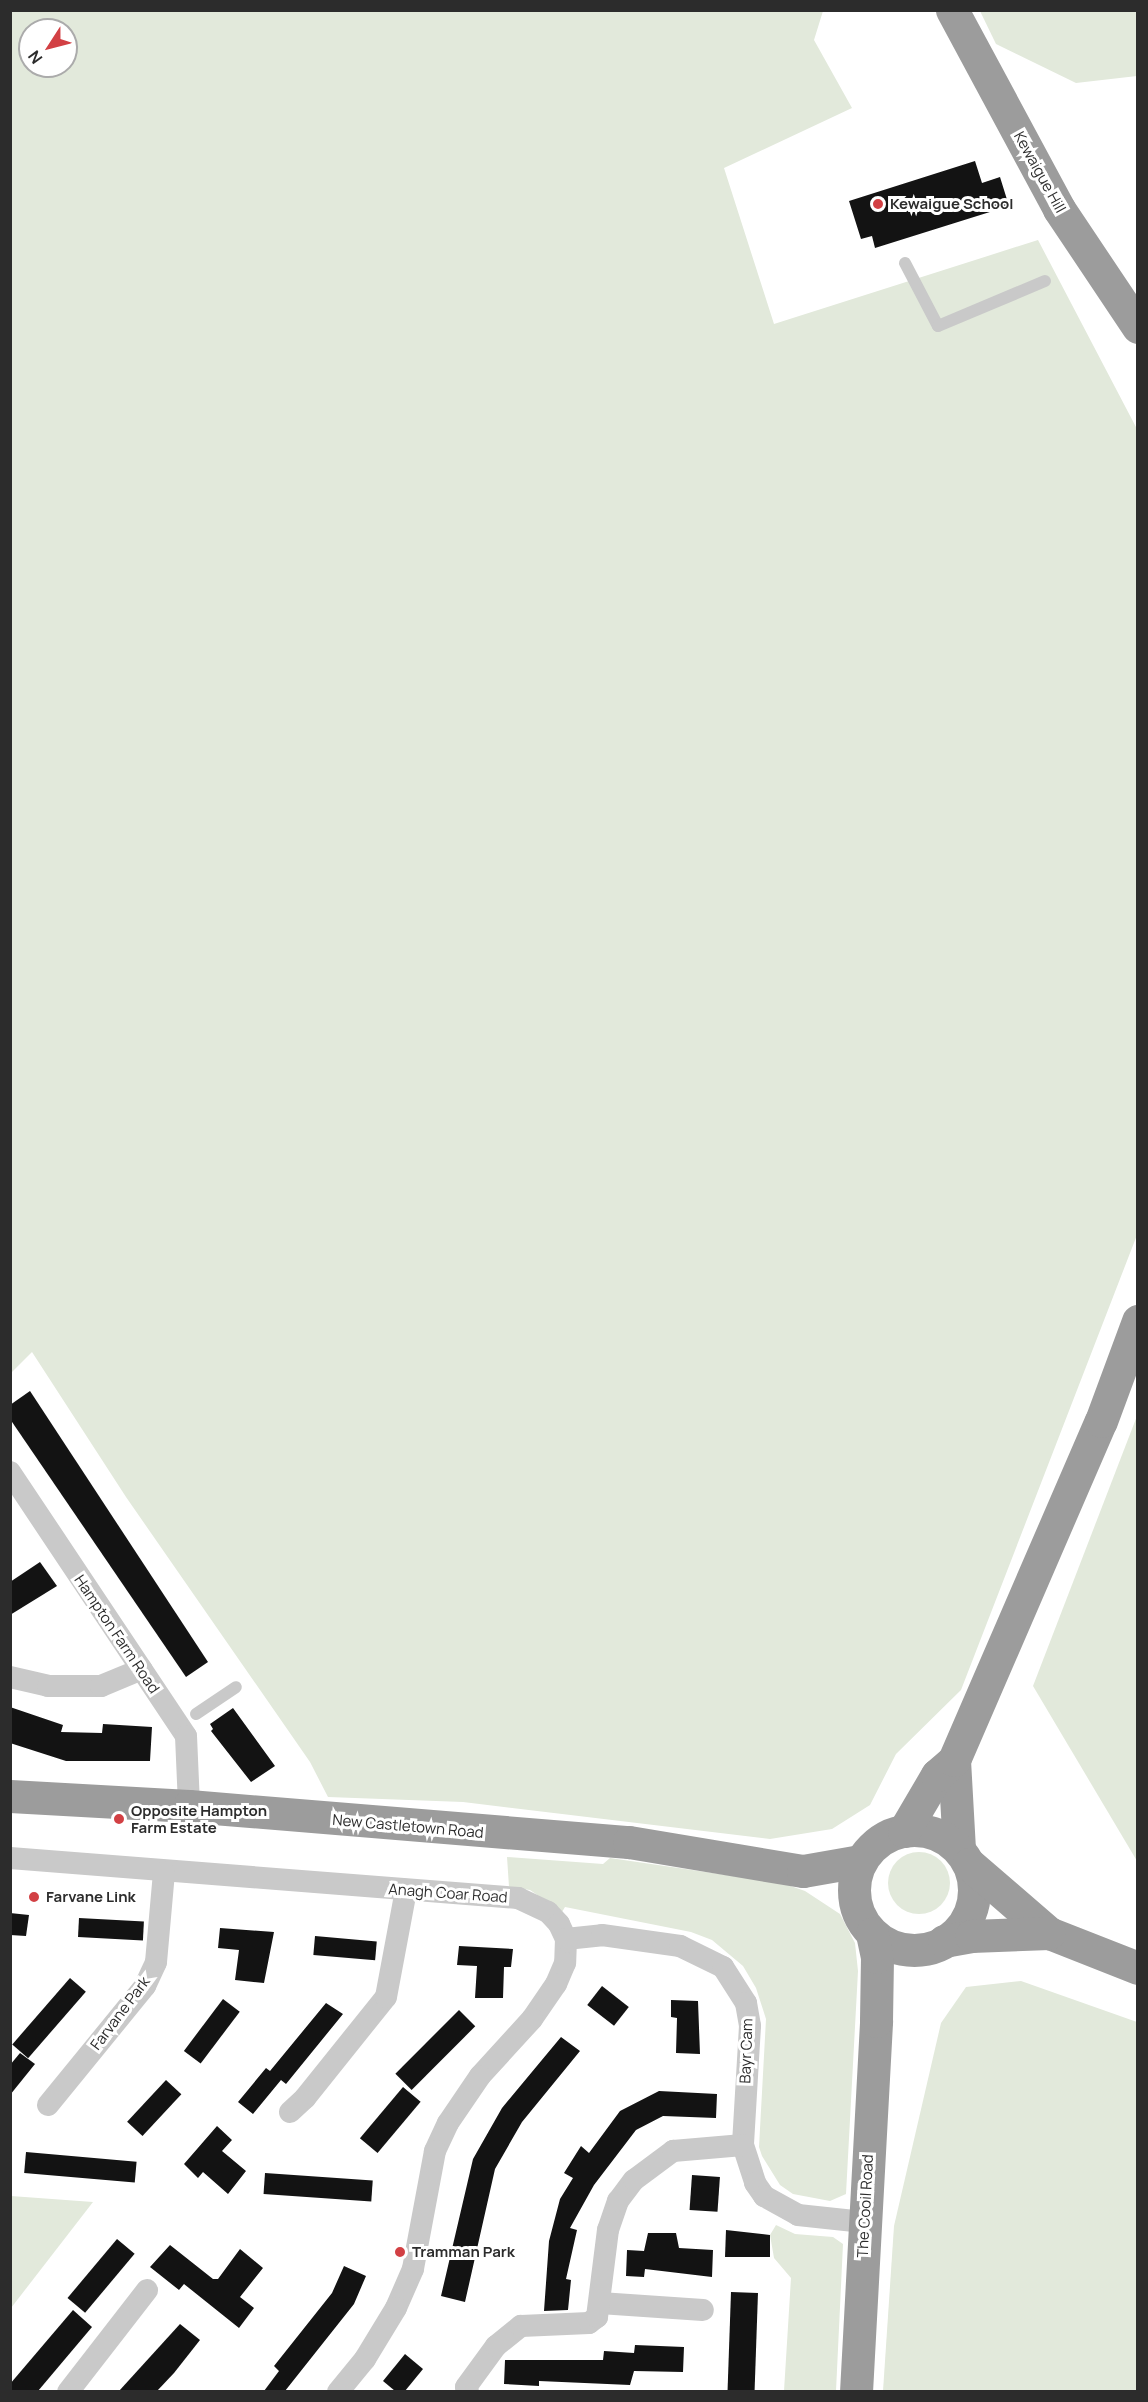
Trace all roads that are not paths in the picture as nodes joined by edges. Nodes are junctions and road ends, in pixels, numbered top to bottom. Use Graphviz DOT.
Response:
graph roads {
  1 [pos="952,10"];
  2 [pos="905,263"];
  3 [pos="1045,281"];
  4 [pos="1137,327"];
  5 [pos="1137,1321"];
  6 [pos="10,1472"];
  7 [pos="18,1502"];
  8 [pos="142,1669"];
  9 [pos="10,1677"];
  10 [pos="236,1687"];
  11 [pos="187,1720"];
  12 [pos="954,1760"];
  13 [pos="10,1796"];
  14 [pos="189,1806"];
  15 [pos="904,1831"];
  16 [pos="964,1857"];
  17 [pos="10,1858"];
  18 [pos="860,1861"];
  19 [pos="803,1871"];
  20 [pos="164,1872"];
  21 [pos="406,1890"];
  22 [pos="864,1922"];
  23 [pos="1048,1933"];
  24 [pos="566,1939"];
  25 [pos="933,1946"];
  26 [pos="1137,1968"];
  27 [pos="876,2021"];
  28 [pos="48,2105"];
  29 [pos="303,2108"];
  30 [pos="743,2145"];
  31 [pos="864,2222"];
  32 [pos="147,2290"];
  33 [pos="600,2303"];
  34 [pos="703,2310"];
  35 [pos="68,2391"];
  36 [pos="338,2391"];
  37 [pos="468,2391"];
  38 [pos="856,2391"];
  1 -- 4 [label="highway, Kewaigue Hill"];
  2 -- 3 [label="lane"];
  5 -- 12 [label="highway"];
  6 -- 7 [label="street, Hampton Farm Road"];
  7 -- 8 [label="street, Hampton Farm Road"];
  8 -- 9 [label="street"];
  8 -- 11 [label="street, Hampton Farm Road"];
  10 -- 11 [label="lane"];
  11 -- 14 [label="street, Hampton Farm Road"];
  12 -- 15 [label="highway"];
  12 -- 16 [label="highway"];
  13 -- 14 [label="highway, New Castletown Road"];
  14 -- 19 [label="highway, New Castletown Road"];
  15 -- 16 [label="highway"];
  15 -- 18 [label="highway"];
  16 -- 23 [label="highway"];
  16 -- 25 [label="highway"];
  17 -- 20 [label="street, Anagh Coar Road"];
  18 -- 19 [label="highway"];
  18 -- 22 [label="highway"];
  19 -- 22 [label="highway"];
  20 -- 21 [label="street, Anagh Coar Road"];
  20 -- 28 [label="street, Farvane Park"];
  21 -- 24 [label="street, Anagh Coar Road"];
  21 -- 29 [label="street"];
  22 -- 25 [label="highway"];
  22 -- 27 [label="highway, The Cooil Road"];
  23 -- 25 [label="highway"];
  23 -- 26 [label="highway"];
  24 -- 30 [label="street, Bayr Cam"];
  24 -- 36 [label="street"];
  25 -- 27 [label="highway, The Cooil Road"];
  27 -- 31 [label="highway, The Cooil Road"];
  30 -- 31 [label="street, Bayr Cam"];
  30 -- 33 [label="street"];
  31 -- 38 [label="highway, The Cooil Road"];
  32 -- 35 [label="street"];
  33 -- 34 [label="street"];
  33 -- 37 [label="street"];
}
